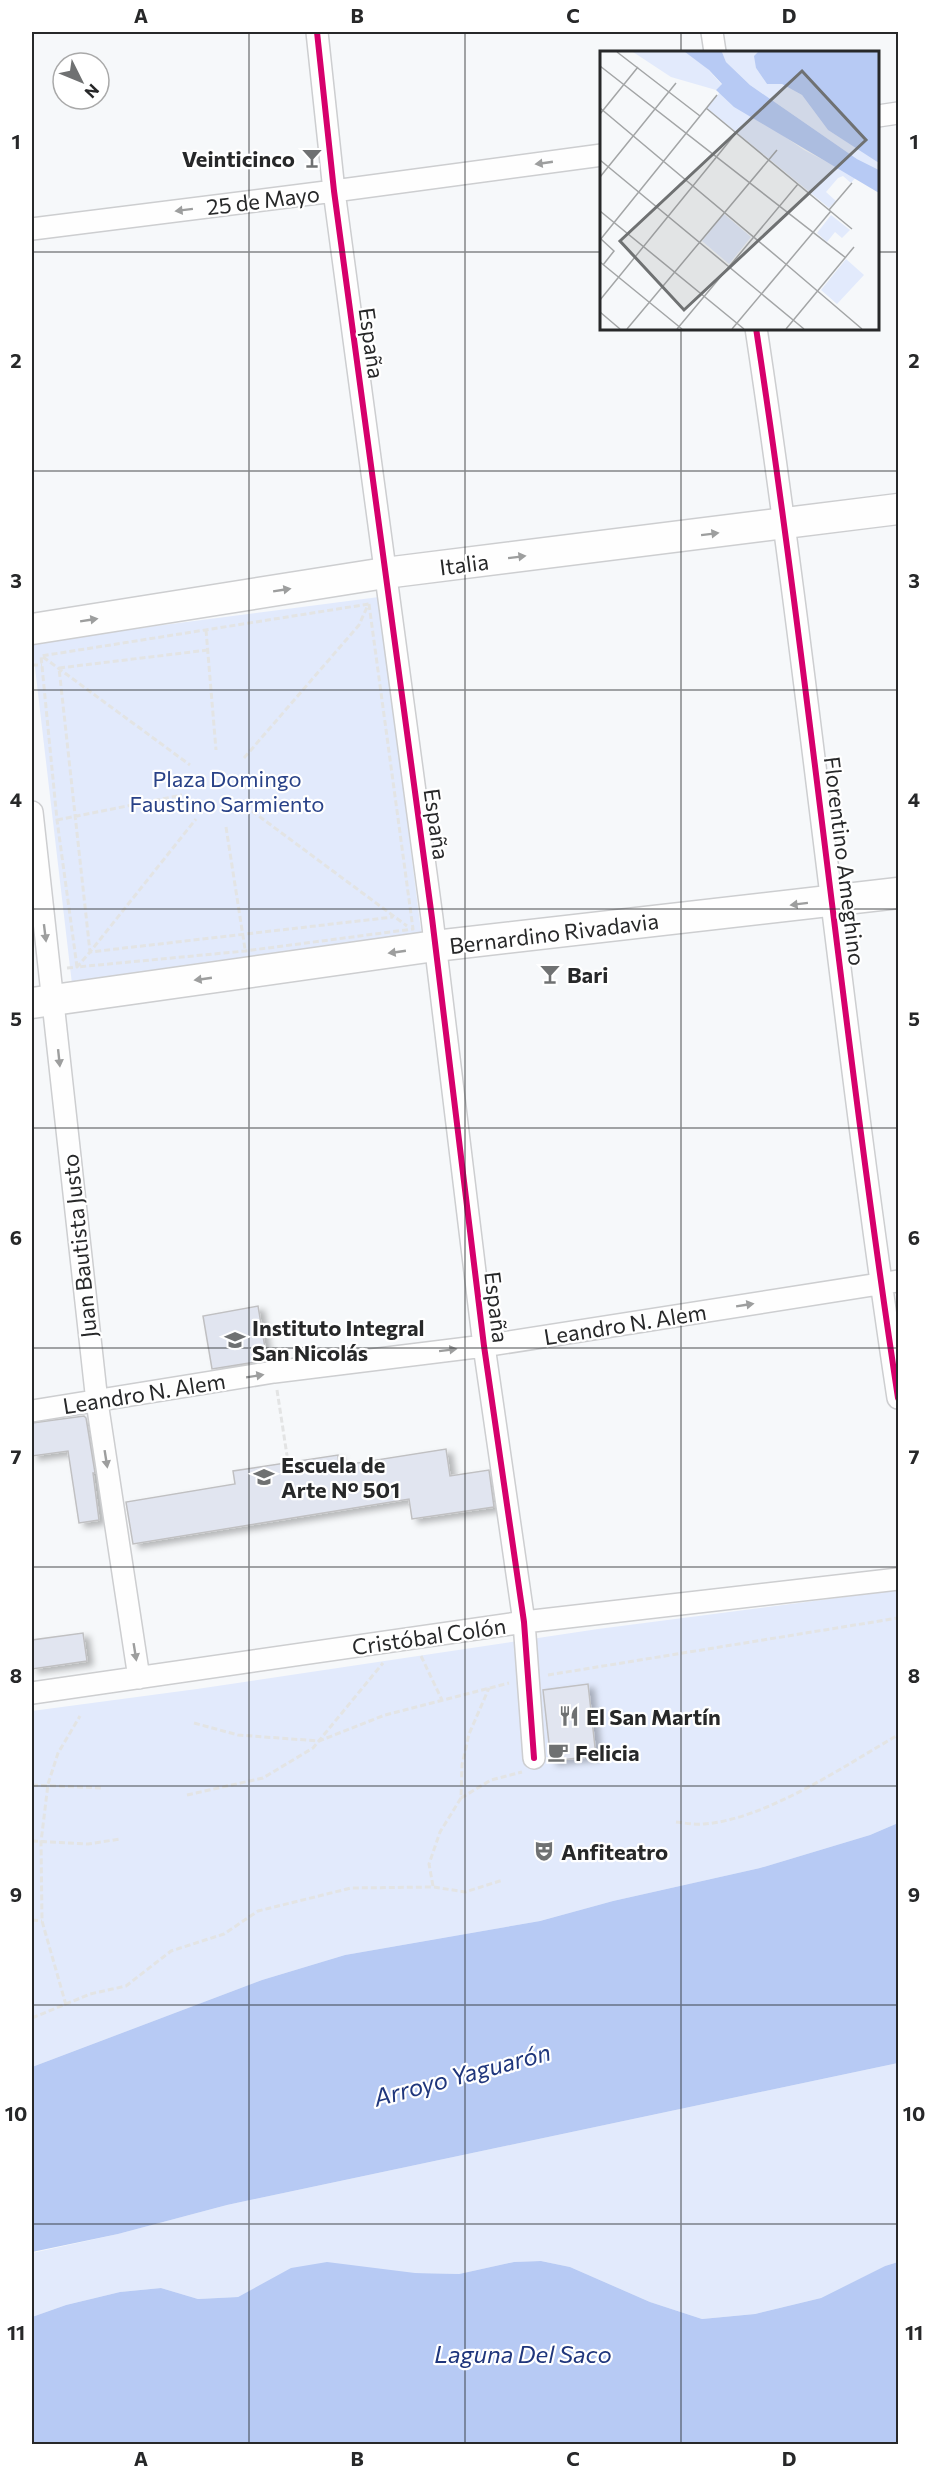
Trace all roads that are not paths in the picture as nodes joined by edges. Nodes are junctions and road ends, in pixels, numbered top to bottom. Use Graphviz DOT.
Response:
graph roads {
  1 [pos="317,32"];
  2 [pos="712,32"];
  3 [pos="715,51"];
  4 [pos="898,113"];
  5 [pos="879,116"];
  6 [pos="600,155"];
  7 [pos="334,191"];
  8 [pos="32,229"];
  9 [pos="756,330"];
  10 [pos="898,509"];
  11 [pos="785,525"];
  12 [pos="385,573"];
  13 [pos="36,642"];
  14 [pos="32,812"];
  15 [pos="898,893"];
  16 [pos="831,901"];
  17 [pos="424,938"];
  18 [pos="42,1001"];
  19 [pos="890,1282"];
  20 [pos="484,1346"];
  21 [pos="898,1398"];
  22 [pos="97,1402"];
  23 [pos="32,1412"];
  24 [pos="898,1579"];
  25 [pos="524,1622"];
  26 [pos="139,1678"];
  27 [pos="32,1693"];
  28 [pos="530,1764"];
  1 -- 7 [label="street, España"];
  2 -- 3 [label="street"];
  4 -- 5 [label="street"];
  6 -- 7 [label="street, 25 de Mayo, one-way"];
  7 -- 8 [label="street, 25 de Mayo, one-way"];
  7 -- 12 [label="street, España"];
  9 -- 11 [label="street, Florentino Ameghino"];
  10 -- 11 [label="street, Italia"];
  12 -- 11 [label="street, Italia, one-way"];
  11 -- 16 [label="street, Florentino Ameghino"];
  13 -- 12 [label="street, Italia, one-way"];
  12 -- 17 [label="street, España"];
  14 -- 18 [label="street, Juan Bautista Justo, one-way"];
  15 -- 16 [label="street, Bernardino Rivadavia"];
  16 -- 17 [label="street, Bernardino Rivadavia, one-way"];
  16 -- 19 [label="street, Florentino Ameghino"];
  17 -- 18 [label="street, Bernardino Rivadavia, one-way"];
  17 -- 20 [label="street, España"];
  18 -- 22 [label="street, Juan Bautista Justo, one-way"];
  20 -- 19 [label="street, Leandro N. Alem, one-way"];
  19 -- 21 [label="street, Florentino Ameghino"];
  22 -- 20 [label="street, Leandro N. Alem, one-way"];
  20 -- 25 [label="street, España"];
  22 -- 23 [label="street, Leandro N. Alem"];
  22 -- 26 [label="street, Juan Bautista Justo, one-way"];
  24 -- 25 [label="street, Cristóbal Colón"];
  25 -- 26 [label="street, Cristóbal Colón"];
  25 -- 28 [label="street, España"];
  26 -- 27 [label="street, Cristóbal Colón"];
}
